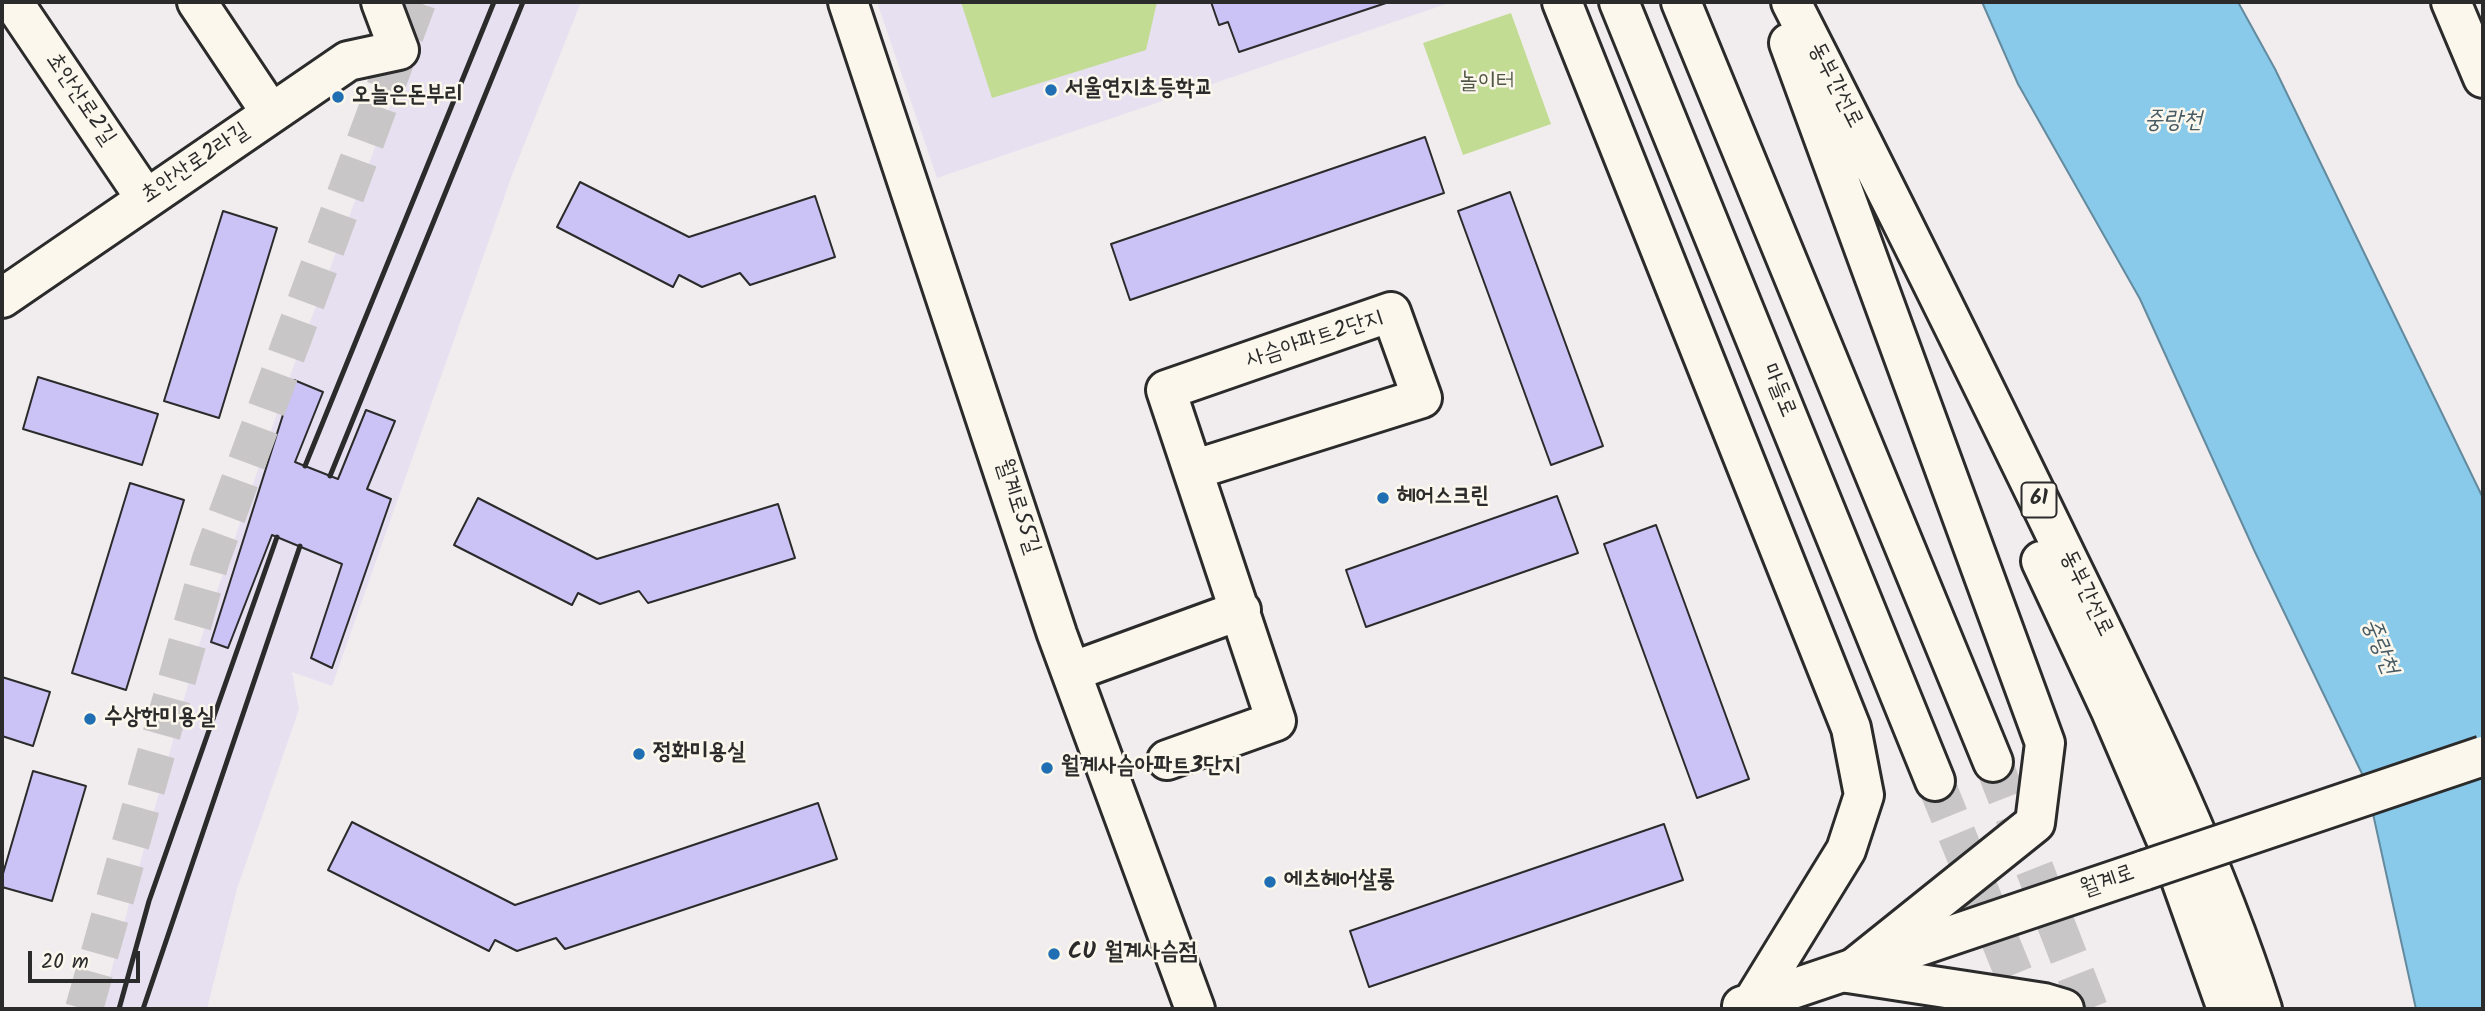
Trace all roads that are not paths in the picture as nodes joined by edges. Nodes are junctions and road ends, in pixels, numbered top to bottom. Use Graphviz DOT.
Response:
graph roads {
  1 [pos="13,2"];
  2 [pos="197,2"];
  3 [pos="381,2"];
  4 [pos="848,2"];
  5 [pos="1562,2"];
  6 [pos="1619,2"];
  7 [pos="1681,2"];
  8 [pos="1774,2"];
  9 [pos="1791,2"];
  10 [pos="2451,2"];
  11 [pos="2483,78"];
  12 [pos="271,113"];
  13 [pos="146,199"];
  14 [pos="1932,280"];
  15 [pos="7,283"];
  16 [pos="1193,470"];
  17 [pos="1241,610"];
  18 [pos="1071,672"];
  19 [pos="2483,756"];
  20 [pos="1167,760"];
  21 [pos="1993,762"];
  22 [pos="1935,781"];
  23 [pos="1849,973"];
  24 [pos="1757,1007"];
  25 [pos="1195,1009"];
  26 [pos="2064,1009"];
  27 [pos="2227,1009"];
  28 [pos="2262,1009"];
  1 -- 13 [label="main road, 초안산로2길"];
  2 -- 12 [label="main road"];
  3 -- 12 [label="main road, 초안산로2라길"];
  4 -- 18 [label="main road, 월계로55길"];
  5 -- 24 [label="main road"];
  6 -- 22 [label="main road, 마들로"];
  7 -- 21 [label="main road"];
  8 -- 23 [label="main road"];
  9 -- 14 [label="main road, 동부간선로 / 61"];
  10 -- 11 [label="main road"];
  12 -- 13 [label="main road, 초안산로2라길"];
  13 -- 15 [label="main road, 초안산로2라길"];
  14 -- 27 [label="main road"];
  14 -- 28 [label="main road, 동부간선로 / 61"];
  16 -- 16 [label="main road, 사슴아파트2단지"];
  16 -- 17 [label="main road, 사슴아파트2단지"];
  17 -- 18 [label="main road"];
  17 -- 20 [label="main road, 사슴아파트2단지"];
  18 -- 25 [label="main road, 월계로55길"];
  19 -- 23 [label="main road, 월계로, bridge"];
  23 -- 24 [label="main road, 월계로"];
  23 -- 26 [label="main road"];
}
